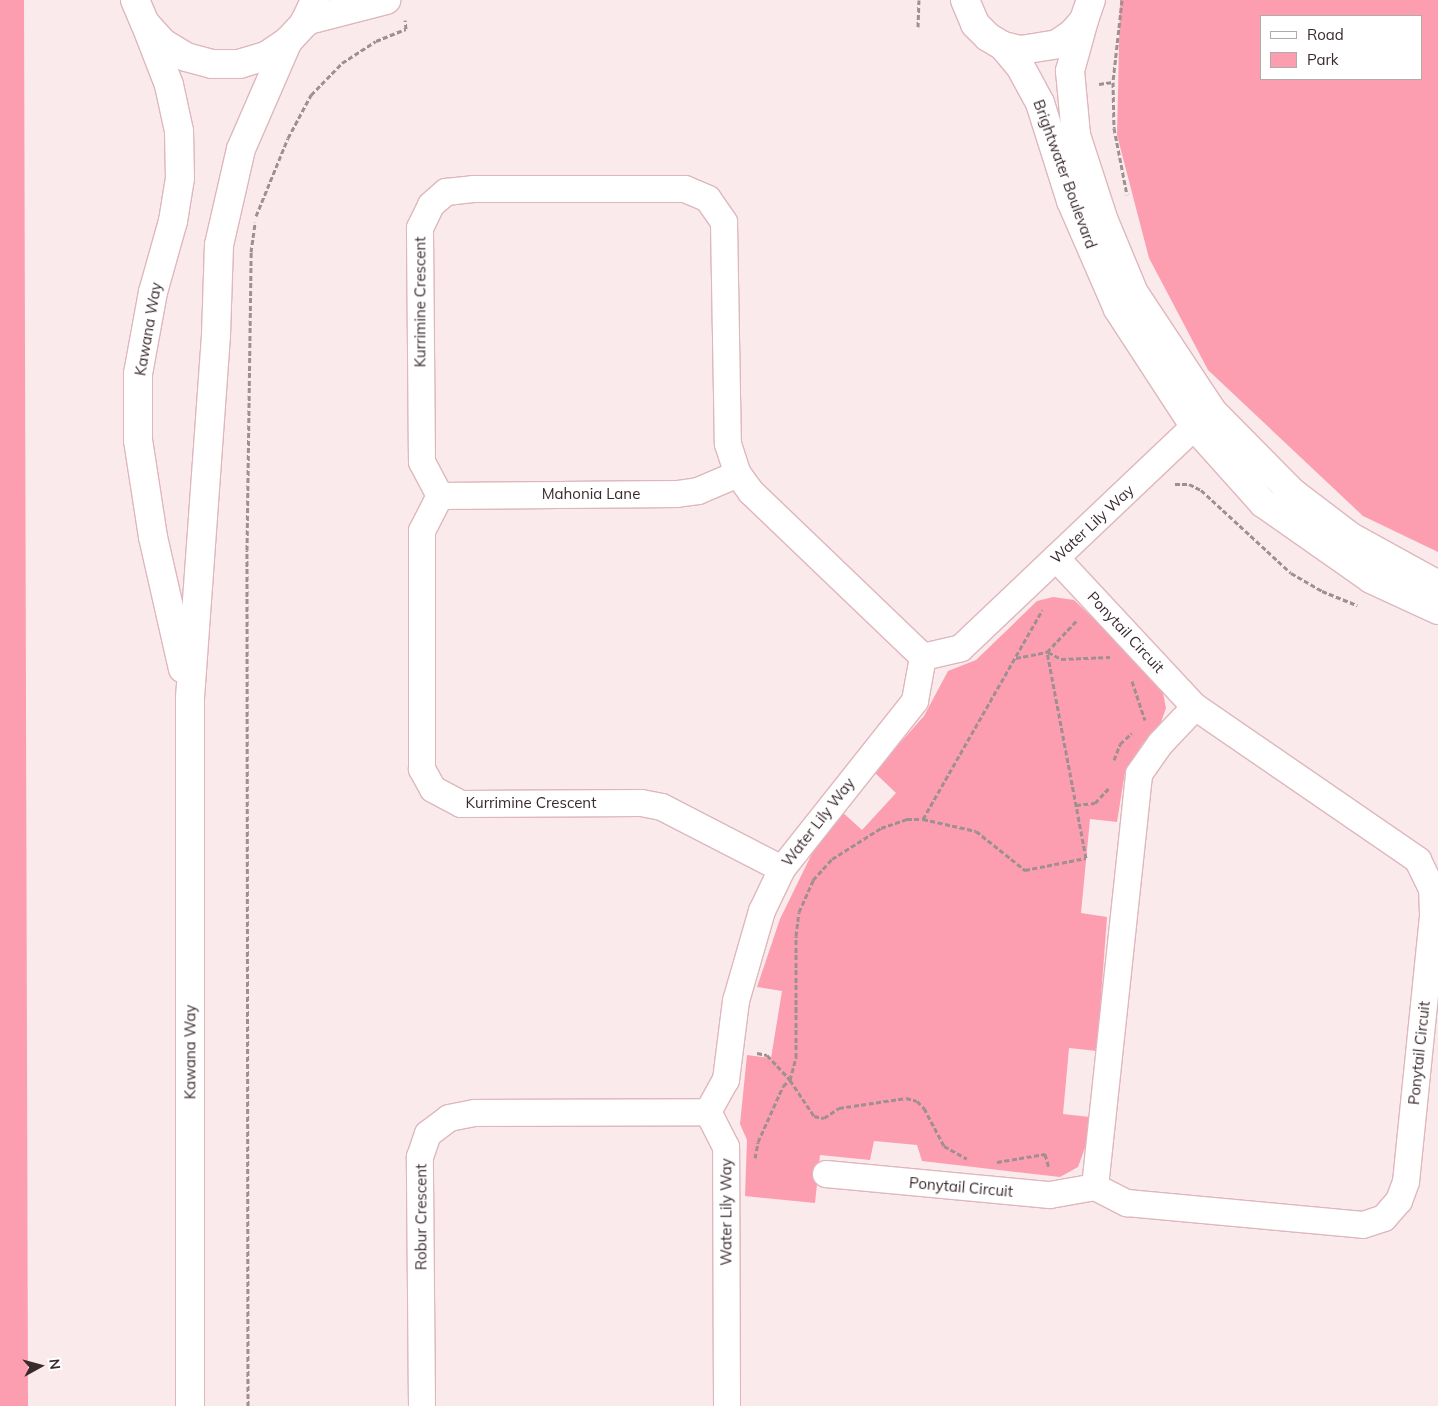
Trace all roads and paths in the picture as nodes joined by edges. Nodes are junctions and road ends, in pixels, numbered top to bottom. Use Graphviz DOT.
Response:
graph roads {
  1 [pos="918,0"];
  2 [pos="965,0"];
  3 [pos="1122,0"];
  4 [pos="396,6"];
  5 [pos="1088,10"];
  6 [pos="140,11"];
  7 [pos="303,21"];
  8 [pos="918,27"];
  9 [pos="1003,46"];
  10 [pos="1130,203"];
  11 [pos="1203,419"];
  12 [pos="738,474"];
  13 [pos="1169,486"];
  14 [pos="440,496"];
  15 [pos="1056,558"];
  16 [pos="1027,585"];
  17 [pos="1438,585"];
  18 [pos="1367,609"];
  19 [pos="1438,610"];
  20 [pos="1084,613"];
  21 [pos="1048,652"];
  22 [pos="923,657"];
  23 [pos="1015,658"];
  24 [pos="1116,660"];
  25 [pos="1128,672"];
  26 [pos="190,698"];
  27 [pos="1195,707"];
  28 [pos="1143,725"];
  29 [pos="1138,728"];
  30 [pos="1113,764"];
  31 [pos="1110,780"];
  32 [pos="1076,805"];
  33 [pos="923,819"];
  34 [pos="782,868"];
  35 [pos="730,1052"];
  36 [pos="790,1080"];
  37 [pos="708,1112"];
  38 [pos="973,1162"];
  39 [pos="994,1162"];
  40 [pos="754,1168"];
  41 [pos="1049,1172"];
  42 [pos="826,1174"];
  43 [pos="1095,1187"];
  44 [pos="190,1406"];
  45 [pos="248,1406"];
  46 [pos="422,1406"];
  47 [pos="727,1406"];
  1 -- 8 [label="path"];
  2 -- 9 [label="main road, Brightwater Boulevard"];
  3 -- 10 [label="path"];
  4 -- 7 [label="main road"];
  4 -- 45 [label="path"];
  5 -- 9 [label="main road"];
  5 -- 11 [label="main road, Brightwater Boulevard"];
  6 -- 7 [label="main road"];
  6 -- 26 [label="main road, Kawana Way"];
  7 -- 26 [label="main road, Kawana Way"];
  9 -- 11 [label="main road, Brightwater Boulevard"];
  11 -- 15 [label="street, Water Lily Way"];
  11 -- 17 [label="main road, Brightwater Boulevard"];
  11 -- 19 [label="main road, Brightwater Boulevard"];
  12 -- 14 [label="street, Mahonia Lane"];
  12 -- 14 [label="street, Kurrimine Crescent"];
  12 -- 22 [label="street, Kurrimine Crescent"];
  13 -- 18 [label="path"];
  14 -- 34 [label="street, Kurrimine Crescent"];
  15 -- 16 [label="street, Water Lily Way"];
  15 -- 27 [label="street, Ponytail Circuit"];
  16 -- 22 [label="street, Water Lily Way"];
  16 -- 23 [label="path"];
  20 -- 21 [label="path"];
  21 -- 23 [label="path"];
  21 -- 24 [label="path"];
  21 -- 32 [label="path"];
  22 -- 34 [label="street, Water Lily Way"];
  23 -- 33 [label="path"];
  25 -- 28 [label="path"];
  26 -- 44 [label="main road, Kawana Way"];
  27 -- 43 [label="street"];
  27 -- 43 [label="street, Ponytail Circuit"];
  29 -- 30 [label="path"];
  31 -- 32 [label="path"];
  32 -- 33 [label="path"];
  33 -- 36 [label="path"];
  34 -- 35 [label="street, Water Lily Way"];
  35 -- 36 [label="path"];
  35 -- 37 [label="street, Water Lily Way"];
  36 -- 38 [label="path"];
  36 -- 40 [label="path"];
  37 -- 46 [label="street, Robur Crescent"];
  37 -- 47 [label="street, Water Lily Way"];
  39 -- 41 [label="path"];
  42 -- 43 [label="street, Ponytail Circuit"];
}
